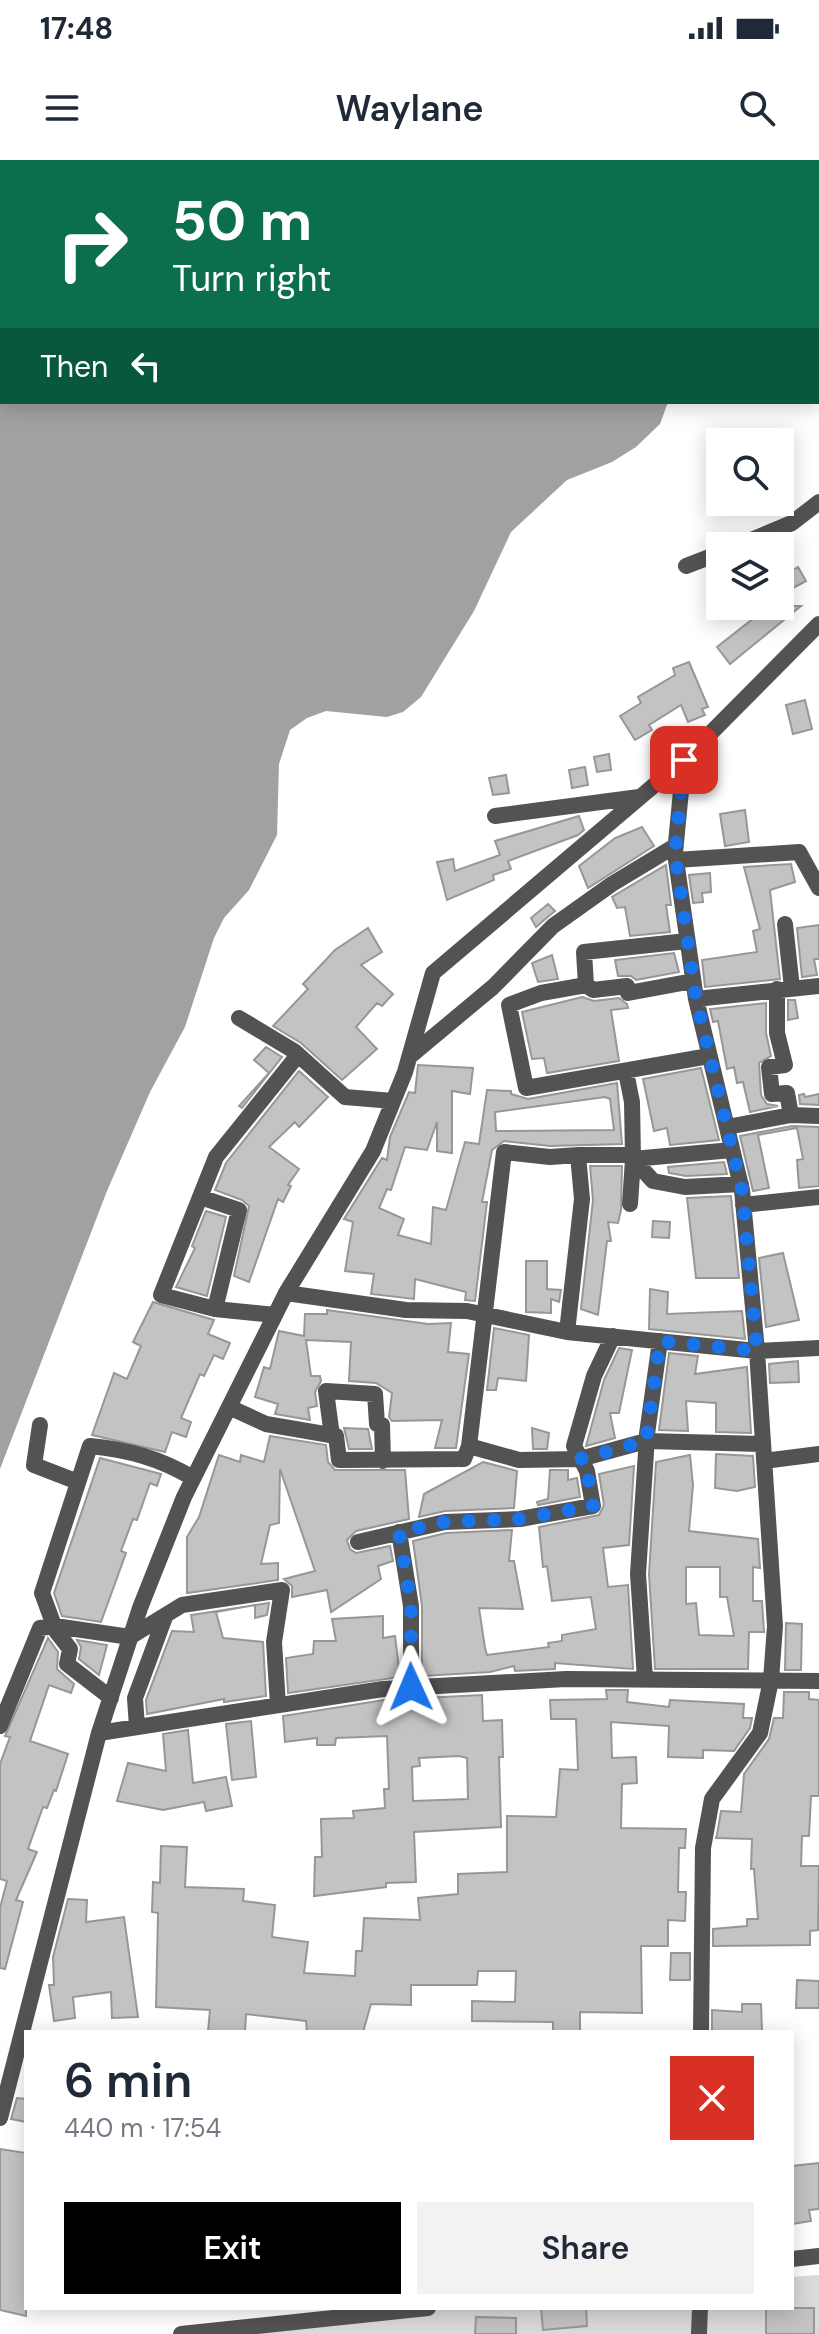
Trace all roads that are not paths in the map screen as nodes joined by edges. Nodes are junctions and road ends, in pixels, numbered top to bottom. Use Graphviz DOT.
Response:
graph roads {
  1 [pos="819,502"];
  2 [pos="770,532"];
  3 [pos="706,558"];
  4 [pos="686,566"];
  5 [pos="815,630"];
  6 [pos="684,760"];
  7 [pos="641,797"];
  8 [pos="495,816"];
  9 [pos="676,853"];
  10 [pos="819,888"];
  11 [pos="785,924"];
  12 [pos="687,941"];
  13 [pos="693,981"];
  14 [pos="586,985"];
  15 [pos="819,986"];
  16 [pos="785,989"];
  17 [pos="696,999"];
  18 [pos="239,1018"];
  19 [pos="298,1055"];
  20 [pos="709,1056"];
  21 [pos="409,1057"];
  22 [pos="626,1072"];
  23 [pos="393,1101"];
  24 [pos="791,1115"];
  25 [pos="819,1116"];
  26 [pos="727,1127"];
  27 [pos="732,1150"];
  28 [pos="578,1155"];
  29 [pos="633,1157"];
  30 [pos="741,1184"];
  31 [pos="200,1197"];
  32 [pos="819,1197"];
  33 [pos="630,1204"];
  34 [pos="743,1205"];
  35 [pos="286,1293"];
  36 [pos="215,1309"];
  37 [pos="483,1314"];
  38 [pos="275,1315"];
  39 [pos="567,1332"];
  40 [pos="613,1336"];
  41 [pos="660,1341"];
  42 [pos="819,1348"];
  43 [pos="757,1351"];
  44 [pos="229,1407"];
  45 [pos="40,1425"];
  46 [pos="332,1436"];
  47 [pos="646,1439"];
  48 [pos="469,1446"];
  49 [pos="763,1452"];
  50 [pos="819,1454"];
  51 [pos="580,1459"];
  52 [pos="383,1461"];
  53 [pos="193,1478"];
  54 [pos="78,1482"];
  55 [pos="399,1532"];
  56 [pos="358,1542"];
  57 [pos="165,1617"];
  58 [pos="55,1626"];
  59 [pos="130,1637"];
  60 [pos="645,1679"];
  61 [pos="771,1680"];
  62 [pos="819,1681"];
  63 [pos="411,1687"];
  64 [pos="111,1698"];
  65 [pos="278,1705"];
  66 [pos="0,1726"];
  67 [pos="137,1727"];
  68 [pos="99,1733"];
  69 [pos="701,2030"];
  70 [pos="0,2118"];
  71 [pos="819,2256"];
  72 [pos="794,2259"];
  73 [pos="409,2310"];
  74 [pos="700,2310"];
  75 [pos="302,2321"];
  76 [pos="181,2334"];
  77 [pos="699,2334"];
  1 -- 2 [label="street"];
  3 -- 4 [label="street"];
  5 -- 6 [label="street"];
  6 -- 7 [label="street"];
  6 -- 9 [label="street"];
  7 -- 8 [label="street"];
  7 -- 21 [label="street"];
  9 -- 10 [label="street"];
  9 -- 12 [label="street"];
  9 -- 21 [label="street"];
  11 -- 16 [label="street"];
  12 -- 13 [label="street"];
  12 -- 14 [label="street"];
  13 -- 14 [label="street"];
  13 -- 17 [label="street"];
  14 -- 22 [label="street"];
  15 -- 16 [label="street"];
  16 -- 17 [label="street"];
  16 -- 24 [label="street"];
  17 -- 20 [label="street"];
  18 -- 19 [label="street"];
  19 -- 23 [label="street"];
  19 -- 31 [label="street"];
  20 -- 22 [label="street"];
  20 -- 26 [label="street"];
  21 -- 23 [label="street"];
  22 -- 29 [label="street"];
  23 -- 35 [label="street"];
  24 -- 25 [label="street"];
  24 -- 26 [label="street"];
  26 -- 27 [label="street"];
  27 -- 29 [label="street"];
  27 -- 30 [label="street"];
  28 -- 29 [label="street"];
  28 -- 37 [label="street"];
  28 -- 39 [label="street"];
  29 -- 30 [label="street"];
  29 -- 33 [label="street"];
  30 -- 34 [label="street"];
  31 -- 36 [label="street"];
  31 -- 36 [label="street"];
  32 -- 34 [label="street"];
  34 -- 43 [label="street"];
  35 -- 37 [label="street"];
  35 -- 38 [label="street"];
  36 -- 38 [label="street"];
  37 -- 39 [label="street"];
  37 -- 48 [label="street"];
  38 -- 44 [label="street"];
  39 -- 40 [label="street"];
  40 -- 41 [label="street"];
  40 -- 51 [label="street"];
  41 -- 43 [label="street"];
  41 -- 47 [label="street"];
  42 -- 43 [label="street"];
  43 -- 49 [label="street"];
  44 -- 46 [label="street"];
  44 -- 53 [label="street"];
  45 -- 54 [label="street"];
  46 -- 52 [label="street"];
  46 -- 52 [label="street"];
  47 -- 49 [label="street"];
  47 -- 51 [label="street"];
  47 -- 60 [label="street"];
  48 -- 51 [label="street"];
  48 -- 52 [label="street"];
  49 -- 50 [label="street"];
  49 -- 61 [label="street"];
  51 -- 55 [label="street"];
  53 -- 54 [label="street"];
  53 -- 59 [label="street"];
  54 -- 58 [label="street"];
  55 -- 56 [label="street"];
  55 -- 63 [label="street"];
  57 -- 59 [label="street"];
  57 -- 65 [label="street"];
  57 -- 67 [label="street"];
  58 -- 59 [label="street"];
  58 -- 64 [label="street"];
  58 -- 66 [label="street"];
  59 -- 64 [label="street"];
  60 -- 61 [label="street"];
  60 -- 63 [label="street"];
  61 -- 62 [label="street"];
  61 -- 69 [label="street"];
  63 -- 65 [label="street"];
  64 -- 68 [label="street"];
  65 -- 67 [label="street"];
  67 -- 68 [label="street"];
  68 -- 70 [label="street"];
  71 -- 72 [label="street"];
  73 -- 75 [label="street"];
  74 -- 77 [label="street"];
  75 -- 76 [label="street"];
}
